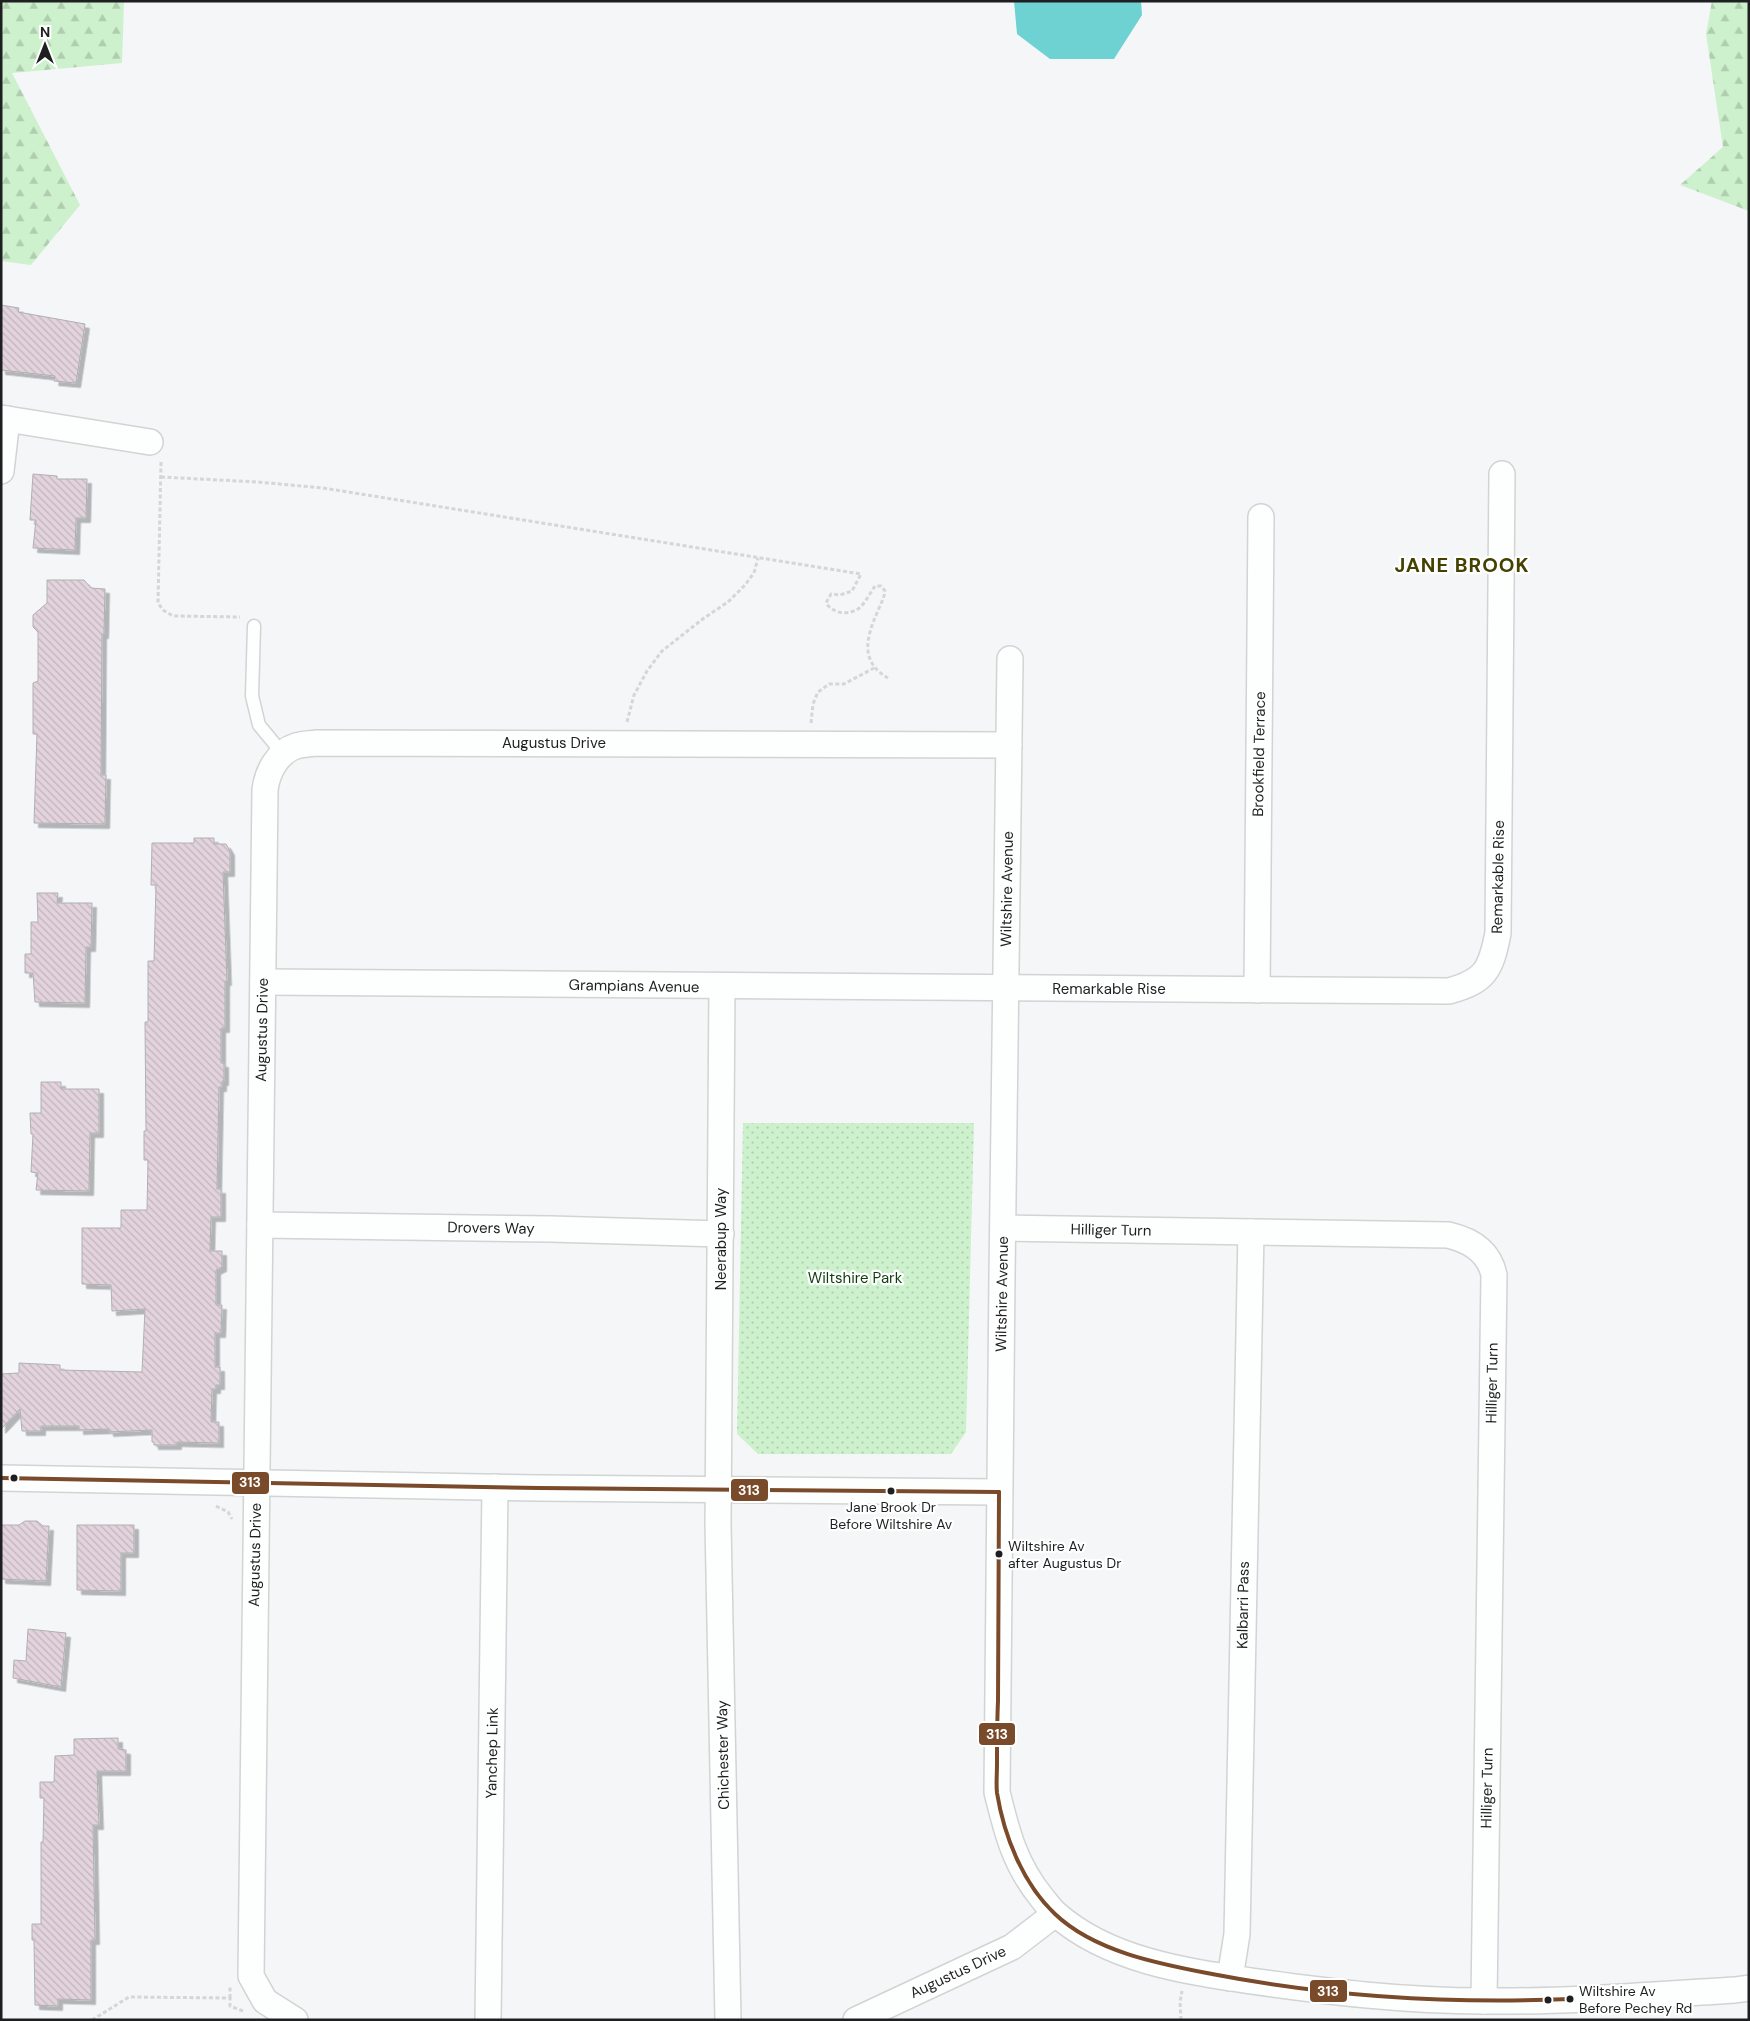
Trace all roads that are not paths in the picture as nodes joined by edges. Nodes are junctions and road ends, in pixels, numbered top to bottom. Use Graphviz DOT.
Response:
graph roads {
  1 [pos="4,419"];
  2 [pos="156,449"];
  3 [pos="1,471"];
  4 [pos="1502,474"];
  5 [pos="1261,517"];
  6 [pos="254,626"];
  7 [pos="1010,658"];
  8 [pos="1009,745"];
  9 [pos="283,754"];
  10 [pos="263,982"];
  11 [pos="722,987"];
  12 [pos="1006,989"];
  13 [pos="1257,990"];
  14 [pos="260,1225"];
  15 [pos="1002,1228"];
  16 [pos="1251,1232"];
  17 [pos="721,1234"];
  18 [pos="1,1478"];
  19 [pos="256,1482"];
  20 [pos="496,1487"];
  21 [pos="718,1490"];
  22 [pos="1000,1492"];
  23 [pos="1055,1914"];
  24 [pos="1230,1978"];
  25 [pos="1749,1988"];
  26 [pos="1484,2001"];
  27 [pos="295,2020"];
  28 [pos="488,2020"];
  29 [pos="728,2020"];
  30 [pos="856,2020"];
  1 -- 2 [label="street"];
  1 -- 3 [label="street"];
  4 -- 13 [label="street, Remarkable Rise"];
  5 -- 13 [label="street, Brookfield Terrace"];
  6 -- 9 [label="lane"];
  7 -- 8 [label="street, Wiltshire Avenue"];
  8 -- 9 [label="street, Augustus Drive"];
  8 -- 12 [label="street, Wiltshire Avenue"];
  9 -- 10 [label="street, Augustus Drive"];
  10 -- 11 [label="street, Grampians Avenue"];
  10 -- 14 [label="street, Augustus Drive"];
  11 -- 12 [label="street, Grampians Avenue"];
  11 -- 17 [label="street, Neerabup Way"];
  12 -- 13 [label="street, Remarkable Rise"];
  12 -- 15 [label="street, Wiltshire Avenue"];
  14 -- 17 [label="street, Drovers Way"];
  14 -- 19 [label="street, Augustus Drive"];
  15 -- 16 [label="street, Hilliger Turn"];
  15 -- 22 [label="street, Wiltshire Avenue"];
  16 -- 24 [label="street, Kalbarri Pass"];
  16 -- 26 [label="street, Hilliger Turn"];
  17 -- 21 [label="street, Neerabup Way"];
  18 -- 19 [label="street"];
  19 -- 20 [label="street"];
  19 -- 27 [label="street, Augustus Drive"];
  20 -- 21 [label="street"];
  20 -- 28 [label="street, Yanchep Link"];
  21 -- 22 [label="street"];
  21 -- 29 [label="street, Chichester Way"];
  22 -- 23 [label="street, Wiltshire Avenue"];
  23 -- 24 [label="street, Wiltshire Avenue"];
  23 -- 30 [label="street, Augustus Drive"];
  24 -- 26 [label="street, Wiltshire Avenue"];
  25 -- 26 [label="street, Wiltshire Avenue"];
}
